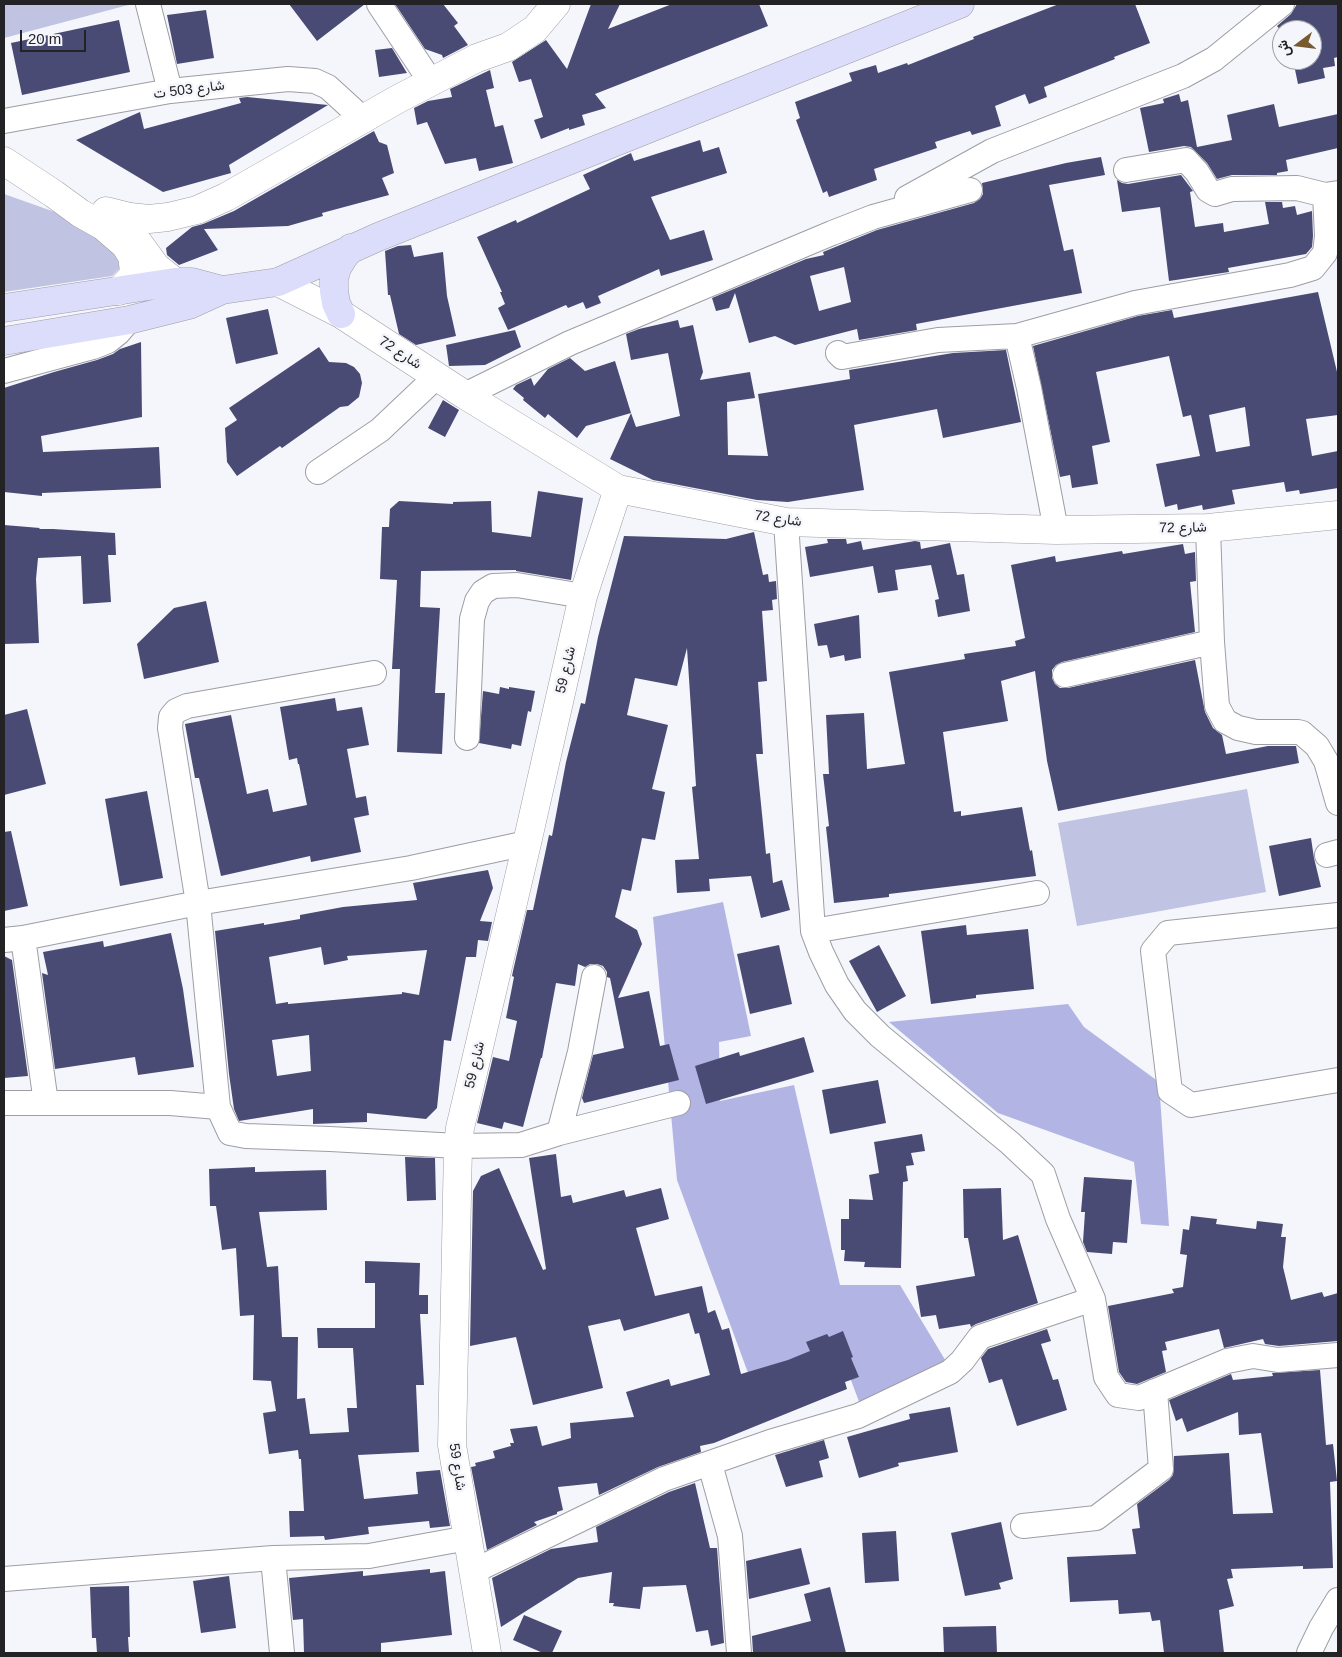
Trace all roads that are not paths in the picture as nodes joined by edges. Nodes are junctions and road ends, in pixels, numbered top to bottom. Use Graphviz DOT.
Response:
graph roads {
  1 [pos="148,4"];
  2 [pos="378,4"];
  3 [pos="556,4"];
  4 [pos="960,4"];
  5 [pos="1282,4"];
  6 [pos="431,82"];
  7 [pos="170,90"];
  8 [pos="362,119"];
  9 [pos="4,121"];
  10 [pos="4,161"];
  11 [pos="1126,170"];
  12 [pos="970,190"];
  13 [pos="54,194"];
  14 [pos="1332,194"];
  15 [pos="106,211"];
  16 [pos="873,217"];
  17 [pos="351,248"];
  18 [pos="175,282"];
  19 [pos="278,282"];
  20 [pos="222,290"];
  21 [pos="119,291"];
  22 [pos="4,308"];
  23 [pos="341,314"];
  24 [pos="129,320"];
  25 [pos="1017,336"];
  26 [pos="4,341"];
  27 [pos="838,353"];
  28 [pos="4,371"];
  29 [pos="436,377"];
  30 [pos="464,395"];
  31 [pos="318,472"];
  32 [pos="618,489"];
  33 [pos="1338,514"];
  34 [pos="786,522"];
  35 [pos="1208,528"];
  36 [pos="1056,530"];
  37 [pos="583,596"];
  38 [pos="1212,642"];
  39 [pos="374,673"];
  40 [pos="1065,675"];
  41 [pos="467,738"];
  42 [pos="1338,803"];
  43 [pos="527,843"];
  44 [pos="1037,893"];
  45 [pos="198,903"];
  46 [pos="1338,915"];
  47 [pos="813,931"];
  48 [pos="13,939"];
  49 [pos="594,977"];
  50 [pos="1338,1080"];
  51 [pos="678,1102"];
  52 [pos="4,1103"];
  53 [pos="46,1104"];
  54 [pos="218,1107"];
  55 [pos="558,1133"];
  56 [pos="458,1146"];
  57 [pos="1093,1299"];
  58 [pos="1338,1355"];
  59 [pos="1156,1391"];
  60 [pos="710,1464"];
  61 [pos="1023,1526"];
  62 [pos="468,1538"];
  63 [pos="273,1558"];
  64 [pos="474,1571"];
  65 [pos="4,1580"];
  66 [pos="1338,1600"];
  67 [pos="282,1653"];
  68 [pos="487,1653"];
  69 [pos="739,1653"];
  70 [pos="1309,1653"];
  1 -- 7 [label="street"];
  2 -- 6 [label="street"];
  3 -- 6 [label="street"];
  4 -- 17 [label="main road"];
  5 -- 16 [label="street"];
  6 -- 8 [label="street"];
  7 -- 8 [label="street, شارع 503 ت"];
  7 -- 9 [label="street, شارع 503 ت"];
  8 -- 15 [label="street"];
  10 -- 13 [label="street"];
  11 -- 14 [label="street"];
  12 -- 16 [label="street"];
  13 -- 15 [label="street"];
  13 -- 21 [label="street"];
  14 -- 25 [label="street"];
  15 -- 18 [label="street"];
  16 -- 30 [label="street"];
  17 -- 19 [label="main road"];
  17 -- 23 [label="main road"];
  18 -- 20 [label="main road"];
  18 -- 21 [label="main road"];
  19 -- 20 [label="main road"];
  19 -- 23 [label="street, شارع 72"];
  20 -- 24 [label="main road"];
  21 -- 22 [label="main road"];
  23 -- 29 [label="street, شارع 72"];
  24 -- 26 [label="main road"];
  24 -- 28 [label="street"];
  25 -- 27 [label="street"];
  25 -- 36 [label="street"];
  29 -- 30 [label="street, شارع 72"];
  29 -- 31 [label="street"];
  30 -- 32 [label="street, شارع 72"];
  32 -- 34 [label="street, شارع 72"];
  32 -- 37 [label="street, شارع 59"];
  33 -- 35 [label="street, شارع 72"];
  34 -- 36 [label="street, شارع 72"];
  34 -- 47 [label="street"];
  35 -- 36 [label="street, شارع 72"];
  35 -- 38 [label="street"];
  37 -- 41 [label="street"];
  37 -- 43 [label="street, شارع 59"];
  38 -- 40 [label="street"];
  38 -- 42 [label="street"];
  39 -- 45 [label="street"];
  43 -- 45 [label="street"];
  43 -- 56 [label="street, شارع 59"];
  44 -- 47 [label="street"];
  45 -- 48 [label="street"];
  45 -- 54 [label="street"];
  46 -- 50 [label="street"];
  47 -- 57 [label="street"];
  48 -- 53 [label="street"];
  49 -- 55 [label="street"];
  51 -- 55 [label="street"];
  52 -- 53 [label="street"];
  53 -- 54 [label="street"];
  54 -- 56 [label="street"];
  55 -- 56 [label="street"];
  56 -- 62 [label="street, شارع 59"];
  57 -- 59 [label="street"];
  57 -- 60 [label="street"];
  58 -- 59 [label="street"];
  59 -- 61 [label="street"];
  60 -- 64 [label="street"];
  60 -- 69 [label="street"];
  62 -- 63 [label="street"];
  62 -- 64 [label="street, شارع 59"];
  63 -- 65 [label="street"];
  63 -- 67 [label="street"];
  64 -- 68 [label="street, شارع 59"];
  66 -- 70 [label="street"];
}
